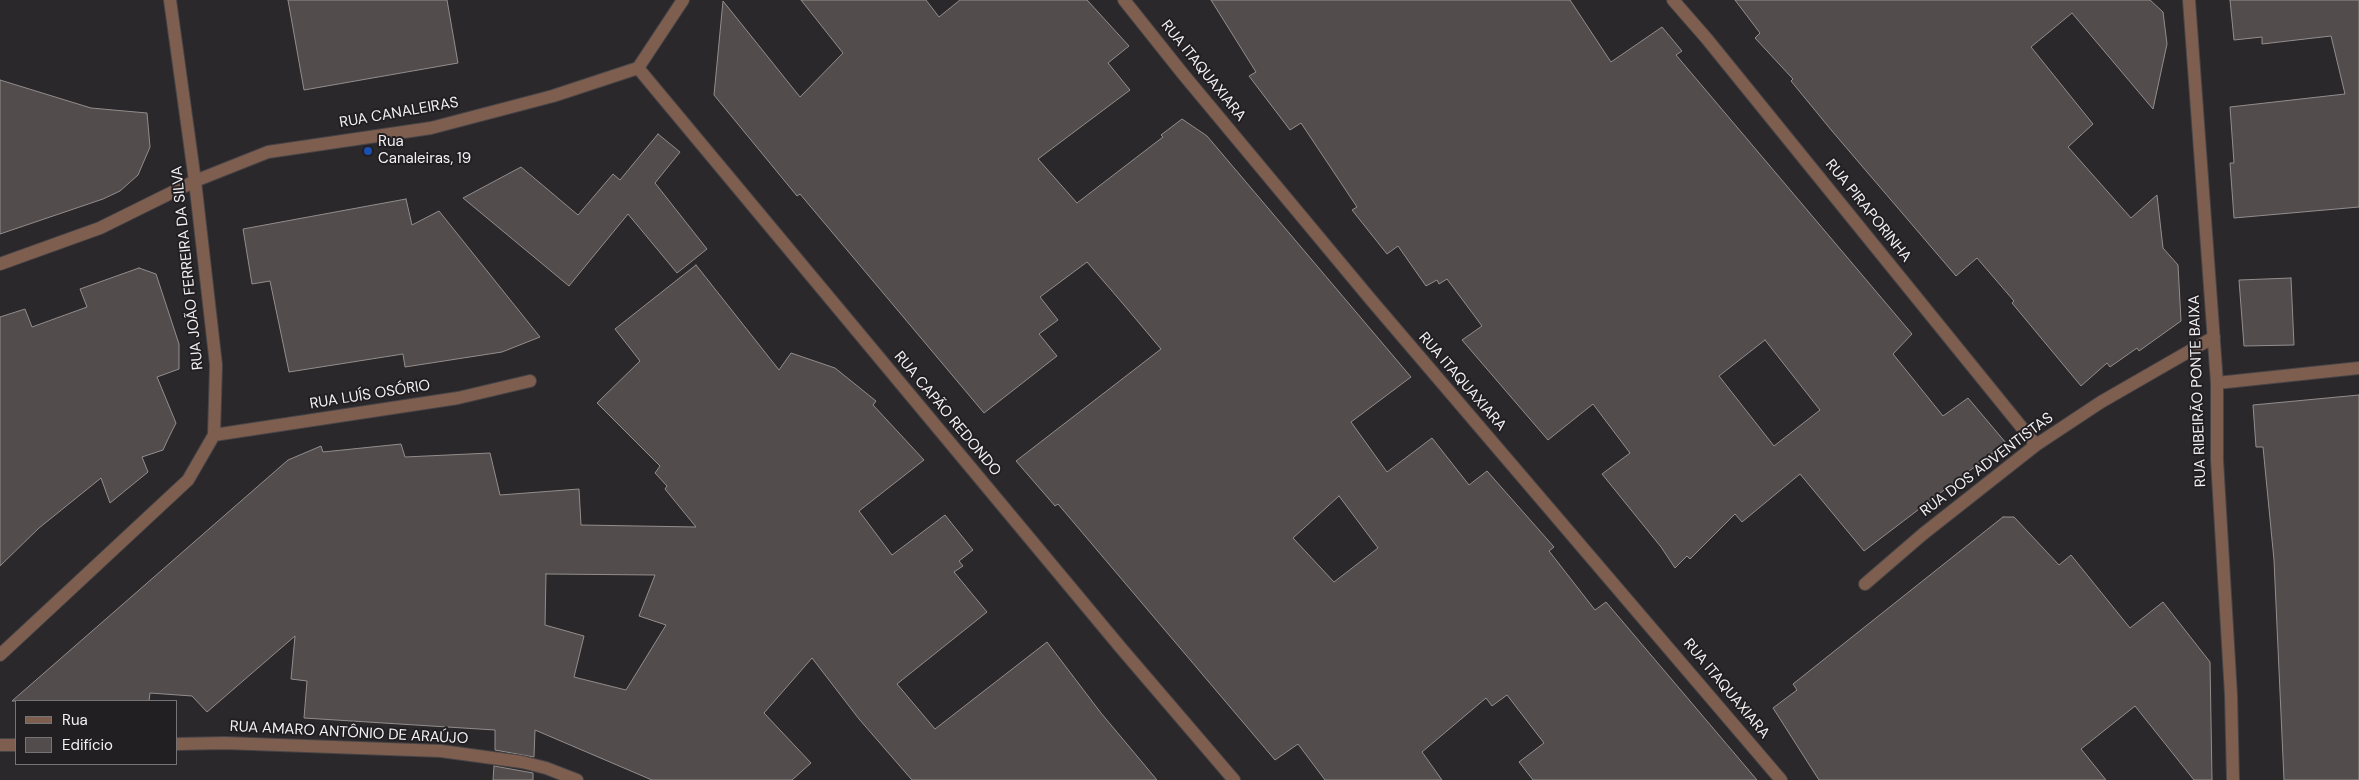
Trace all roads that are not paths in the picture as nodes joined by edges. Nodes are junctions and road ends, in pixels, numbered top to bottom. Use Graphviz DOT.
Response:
graph roads {
  1 [pos="170,0"];
  2 [pos="683,0"];
  3 [pos="1124,0"];
  4 [pos="1673,0"];
  5 [pos="2189,0"];
  6 [pos="638,68"];
  7 [pos="195,181"];
  8 [pos="0,264"];
  9 [pos="2214,337"];
  10 [pos="2359,368"];
  11 [pos="530,381"];
  12 [pos="2217,383"];
  13 [pos="214,436"];
  14 [pos="2036,445"];
  15 [pos="1865,584"];
  16 [pos="0,655"];
  17 [pos="178,744"];
  18 [pos="0,745"];
  19 [pos="15,745"];
  20 [pos="577,780"];
  21 [pos="1234,780"];
  22 [pos="1781,780"];
  23 [pos="2233,780"];
  1 -- 7 [label="street, RUA JOÃO FERREIRA DA SILVA"];
  2 -- 6 [label="street"];
  3 -- 22 [label="street, RUA ITAQUAXIARA"];
  4 -- 14 [label="street, RUA PIRAPORINHA"];
  5 -- 9 [label="street, RUA RIBEIRÃO PONTE BAIXA"];
  6 -- 7 [label="street, RUA CANALEIRAS"];
  6 -- 21 [label="street, RUA CAPÃO REDONDO"];
  7 -- 8 [label="street, RUA CANALEIRAS"];
  7 -- 13 [label="street, RUA JOÃO FERREIRA DA SILVA"];
  9 -- 12 [label="street, RUA RIBEIRÃO PONTE BAIXA"];
  9 -- 14 [label="street, RUA DOS ADVENTISTAS"];
  10 -- 12 [label="street"];
  11 -- 13 [label="street, RUA LUÍS OSÓRIO"];
  12 -- 23 [label="street, RUA RIBEIRÃO PONTE BAIXA"];
  13 -- 16 [label="street, RUA JOÃO FERREIRA DA SILVA"];
  14 -- 15 [label="street, RUA DOS ADVENTISTAS"];
  17 -- 20 [label="street, RUA AMARO ANTÔNIO DE ARAÚJO"];
  18 -- 19 [label="street"];
}
